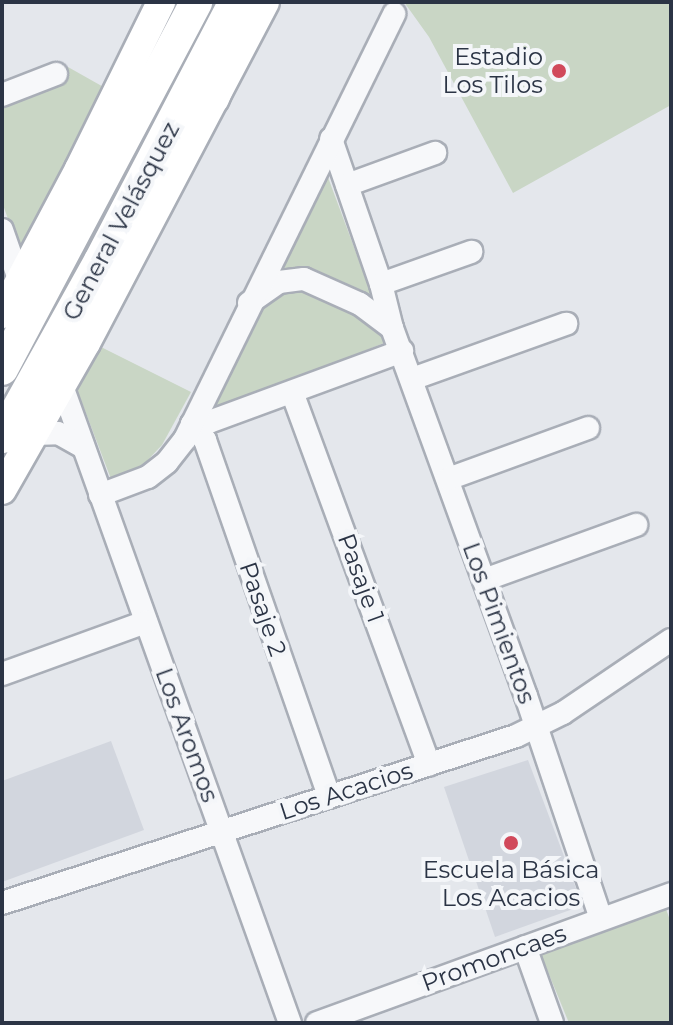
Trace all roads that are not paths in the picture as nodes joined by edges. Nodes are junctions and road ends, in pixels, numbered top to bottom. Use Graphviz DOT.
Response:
graph roads {
  1 [pos="161,2"];
  2 [pos="196,2"];
  3 [pos="235,2"];
  4 [pos="251,2"];
  5 [pos="265,2"];
  6 [pos="394,14"];
  7 [pos="56,74"];
  8 [pos="2,95"];
  9 [pos="213,98"];
  10 [pos="331,139"];
  11 [pos="435,153"];
  12 [pos="347,185"];
  13 [pos="3,239"];
  14 [pos="471,252"];
  15 [pos="20,282"];
  16 [pos="381,284"];
  17 [pos="249,303"];
  18 [pos="2,314"];
  19 [pos="566,324"];
  20 [pos="392,328"];
  21 [pos="402,351"];
  22 [pos="2,369"];
  23 [pos="412,379"];
  24 [pos="62,386"];
  25 [pos="292,392"];
  26 [pos="192,424"];
  27 [pos="588,428"];
  28 [pos="35,434"];
  29 [pos="2,437"];
  30 [pos="83,447"];
  31 [pos="448,479"];
  32 [pos="2,490"];
  33 [pos="100,495"];
  34 [pos="636,525"];
  35 [pos="484,580"];
  36 [pos="146,622"];
  37 [pos="671,640"];
  38 [pos="2,674"];
  39 [pos="535,727"];
  40 [pos="429,765"];
  41 [pos="329,797"];
  42 [pos="221,831"];
  43 [pos="671,894"];
  44 [pos="2,903"];
  45 [pos="601,919"];
  46 [pos="525,947"];
  47 [pos="290,1023"];
  48 [pos="317,1023"];
  49 [pos="552,1023"];
  1 -- 15 [label="main road"];
  2 -- 22 [label="highway, General Velásquez"];
  3 -- 29 [label="highway, General Velásquez"];
  4 -- 9 [label="highway"];
  5 -- 9 [label="main road"];
  6 -- 10 [label="street"];
  7 -- 8 [label="street"];
  9 -- 24 [label="main road"];
  10 -- 12 [label="street, Los Pimientos"];
  10 -- 17 [label="street"];
  11 -- 12 [label="street"];
  12 -- 16 [label="street, Los Pimientos"];
  13 -- 15 [label="street"];
  14 -- 16 [label="street"];
  15 -- 18 [label="main road"];
  16 -- 20 [label="street, Los Pimientos"];
  17 -- 20 [label="street, Los Pimientos"];
  17 -- 26 [label="street"];
  19 -- 23 [label="street"];
  20 -- 21 [label="street, Los Pimientos"];
  21 -- 23 [label="street, Los Pimientos"];
  21 -- 25 [label="street"];
  23 -- 31 [label="street, Los Pimientos"];
  24 -- 28 [label="main road"];
  24 -- 30 [label="street, Los Aromos"];
  25 -- 26 [label="street"];
  25 -- 40 [label="street, Pasaje 1"];
  26 -- 33 [label="street"];
  26 -- 41 [label="street, Pasaje 2"];
  27 -- 31 [label="street"];
  28 -- 30 [label="street"];
  28 -- 32 [label="main road"];
  30 -- 33 [label="street, Los Aromos"];
  31 -- 35 [label="street, Los Pimientos"];
  33 -- 36 [label="street, Los Aromos"];
  34 -- 35 [label="street"];
  35 -- 39 [label="street, Los Pimientos"];
  36 -- 38 [label="street"];
  36 -- 42 [label="street, Los Aromos"];
  37 -- 39 [label="street, Los Acacios"];
  39 -- 40 [label="street, Los Acacios"];
  39 -- 45 [label="street, Los Pimientos"];
  40 -- 41 [label="street, Los Acacios"];
  41 -- 42 [label="street, Los Acacios"];
  42 -- 44 [label="street, Los Acacios"];
  42 -- 47 [label="street, Los Aromos"];
  43 -- 45 [label="street, Promoncaes"];
  45 -- 46 [label="street, Promoncaes"];
  46 -- 48 [label="street, Promoncaes"];
  46 -- 49 [label="street"];
}
